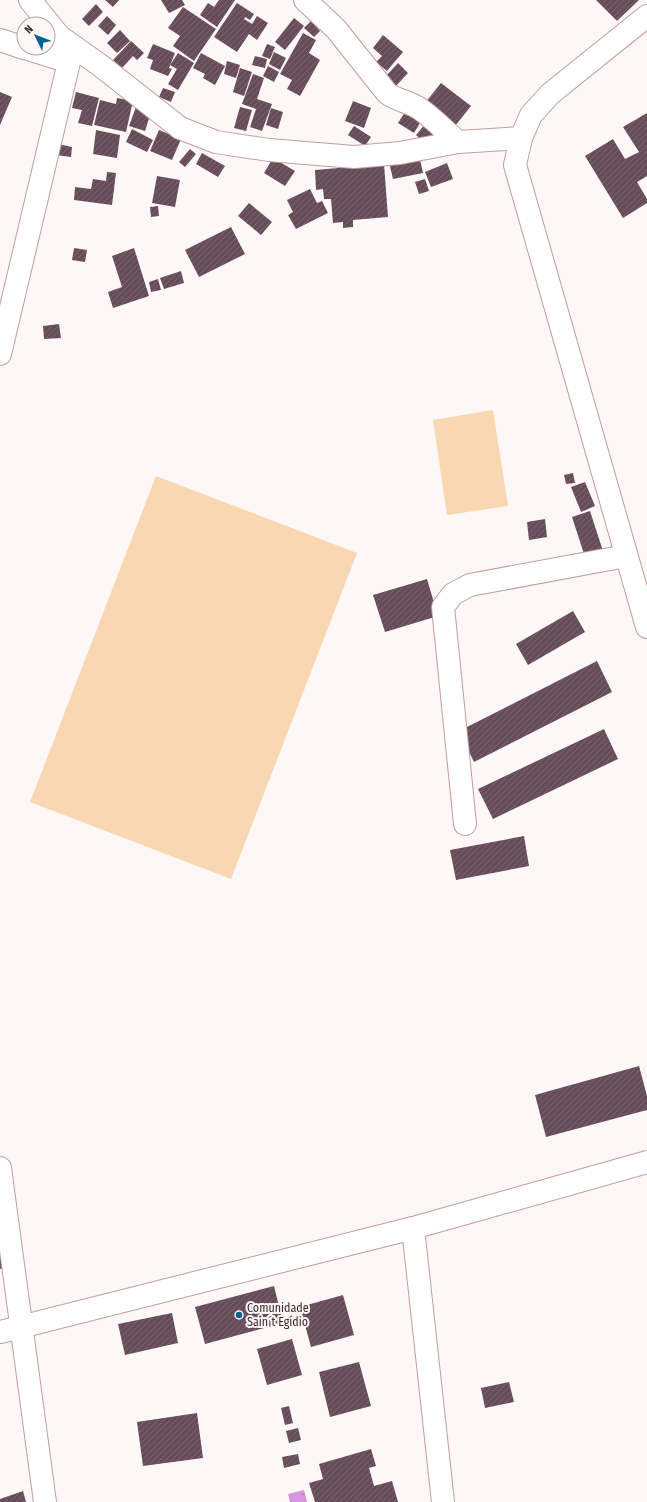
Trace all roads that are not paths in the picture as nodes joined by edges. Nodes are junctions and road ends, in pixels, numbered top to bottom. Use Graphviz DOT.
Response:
graph roads {
  1 [pos="30,0"];
  2 [pos="305,0"];
  3 [pos="647,16"];
  4 [pos="59,36"];
  5 [pos="0,40"];
  6 [pos="16,45"];
  7 [pos="50,56"];
  8 [pos="69,62"];
  9 [pos="521,138"];
  10 [pos="458,142"];
  11 [pos="0,354"];
  12 [pos="626,556"];
  13 [pos="647,627"];
  14 [pos="466,824"];
  15 [pos="647,1162"];
  16 [pos="0,1168"];
  17 [pos="412,1228"];
  18 [pos="22,1327"];
  19 [pos="0,1332"];
  20 [pos="45,1502"];
  21 [pos="443,1502"];
  1 -- 4 [label="street"];
  2 -- 10 [label="street"];
  3 -- 9 [label="street"];
  4 -- 8 [label="street"];
  4 -- 10 [label="street"];
  5 -- 6 [label="street"];
  7 -- 8 [label="street"];
  8 -- 11 [label="street"];
  9 -- 10 [label="street"];
  9 -- 12 [label="street"];
  12 -- 13 [label="street"];
  12 -- 14 [label="street"];
  15 -- 17 [label="street"];
  16 -- 18 [label="street"];
  17 -- 18 [label="street"];
  17 -- 21 [label="street"];
  18 -- 19 [label="street"];
  18 -- 20 [label="street"];
}
